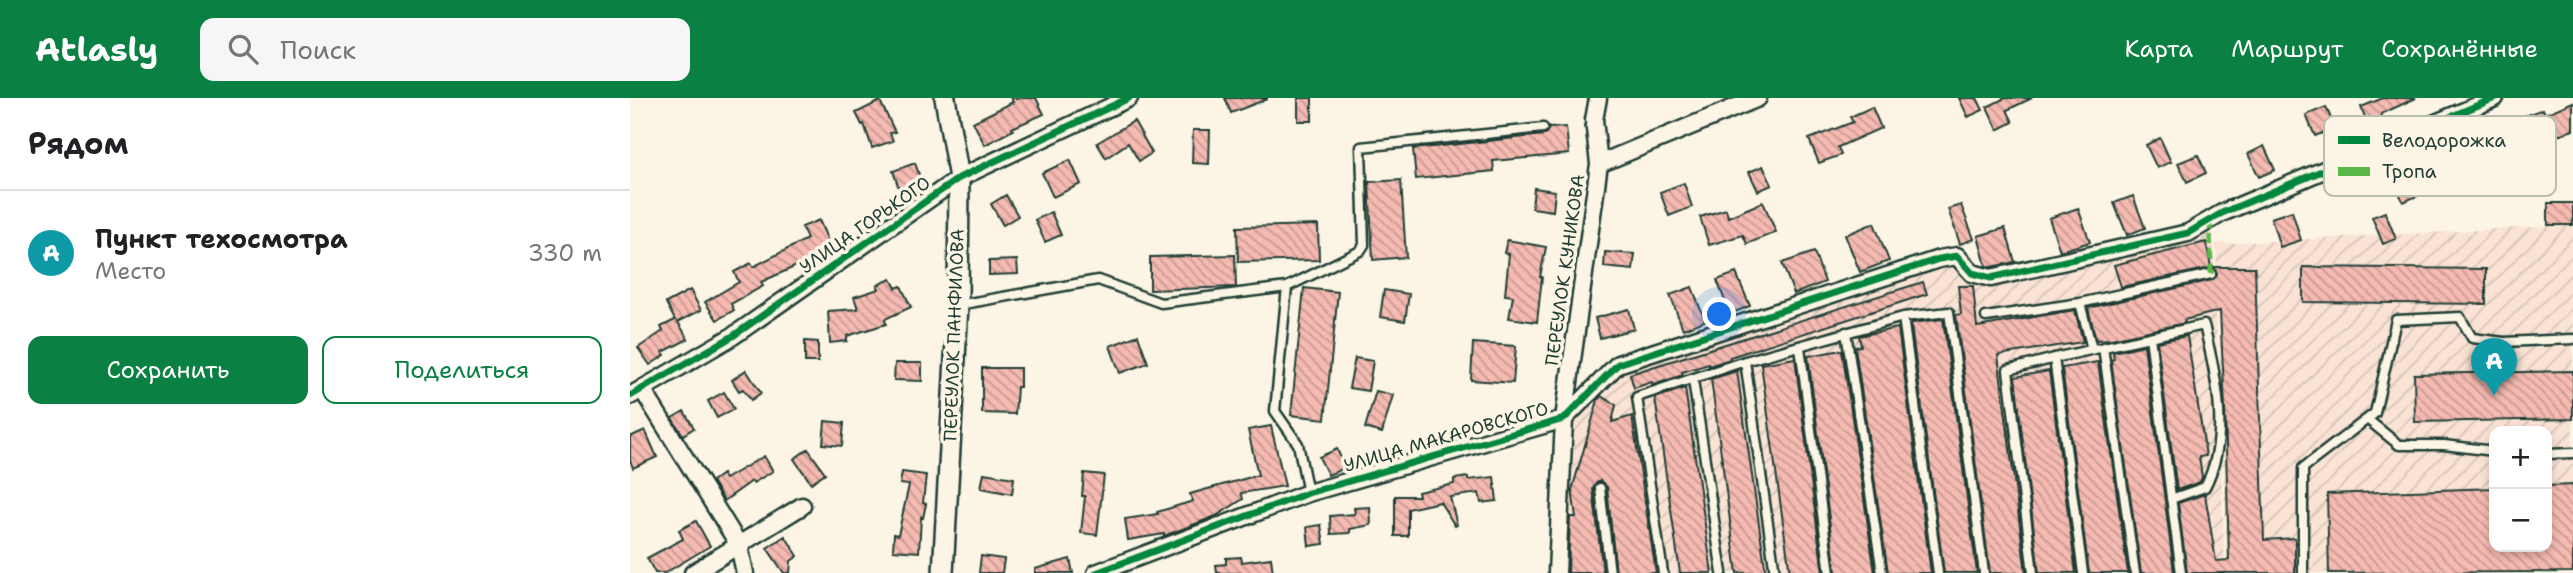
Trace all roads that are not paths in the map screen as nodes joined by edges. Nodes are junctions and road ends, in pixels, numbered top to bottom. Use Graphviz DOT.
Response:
graph roads {
  1 [pos="945,98"];
  2 [pos="1129,98"];
  3 [pos="1598,98"];
  4 [pos="1758,98"];
  5 [pos="2495,98"];
  6 [pos="2453,116"];
  7 [pos="1543,128"];
  8 [pos="1599,164"];
  9 [pos="2324,171"];
  10 [pos="960,178"];
  11 [pos="2211,274"];
  12 [pos="1287,288"];
  13 [pos="2080,303"];
  14 [pos="958,305"];
  15 [pos="1903,317"];
  16 [pos="1986,317"];
  17 [pos="1846,332"];
  18 [pos="2150,337"];
  19 [pos="2573,339"];
  20 [pos="1800,347"];
  21 [pos="2103,347"];
  22 [pos="2092,349"];
  23 [pos="2054,358"];
  24 [pos="1745,361"];
  25 [pos="1693,380"];
  26 [pos="636,393"];
  27 [pos="1564,419"];
  28 [pos="2367,419"];
  29 [pos="2489,450"];
  30 [pos="2573,453"];
  31 [pos="2552,454"];
  32 [pos="1600,488"];
  33 [pos="1308,493"];
  34 [pos="2171,499"];
  35 [pos="802,506"];
  36 [pos="739,545"];
  37 [pos="693,573"];
  38 [pos="744,573"];
  39 [pos="943,573"];
  40 [pos="1096,573"];
  41 [pos="1557,573"];
  42 [pos="1611,573"];
  43 [pos="1663,573"];
  44 [pos="1722,573"];
  45 [pos="1775,573"];
  46 [pos="1830,573"];
  47 [pos="1882,573"];
  48 [pos="1938,573"];
  49 [pos="1984,573"];
  50 [pos="2033,573"];
  51 [pos="2083,573"];
  52 [pos="2134,573"];
  53 [pos="2181,573"];
  54 [pos="2303,573"];
  1 -- 10 [label="street, ПЕРЕУЛОК ПАНФИЛОВА"];
  2 -- 10 [label="street, УЛИЦА ГОРЬКОГО"];
  3 -- 8 [label="street, ПЕРЕУЛОК КУНИКОВА"];
  4 -- 8 [label="street"];
  5 -- 6 [label="street, УЛИЦА МАКАРОВСКОГО"];
  7 -- 12 [label="lane"];
  8 -- 27 [label="street, ПЕРЕУЛОК КУНИКОВА"];
  9 -- 27 [label="street, УЛИЦА МАКАРОВСКОГО"];
  10 -- 14 [label="street, ПЕРЕУЛОК ПАНФИЛОВА"];
  10 -- 26 [label="street, УЛИЦА ГОРЬКОГО"];
  11 -- 13 [label="lane"];
  12 -- 14 [label="lane"];
  12 -- 33 [label="lane"];
  13 -- 16 [label="lane"];
  13 -- 22 [label="lane"];
  14 -- 39 [label="street, ПЕРЕУЛОК ПАНФИЛОВА"];
  15 -- 17 [label="lane"];
  15 -- 48 [label="lane"];
  15 -- 49 [label="lane"];
  17 -- 20 [label="lane"];
  17 -- 47 [label="lane"];
  18 -- 21 [label="lane"];
  18 -- 34 [label="lane"];
  18 -- 34 [label="lane"];
  19 -- 28 [label="lane"];
  20 -- 24 [label="lane"];
  20 -- 46 [label="lane"];
  21 -- 22 [label="lane"];
  21 -- 52 [label="lane"];
  22 -- 23 [label="lane"];
  23 -- 50 [label="lane"];
  23 -- 51 [label="lane"];
  24 -- 25 [label="lane"];
  24 -- 45 [label="lane"];
  25 -- 43 [label="lane"];
  25 -- 44 [label="lane"];
  26 -- 36 [label="street"];
  27 -- 33 [label="street, УЛИЦА МАКАРОВСКОГО"];
  27 -- 41 [label="street, ПЕРЕУЛОК КУНИКОВА"];
  28 -- 29 [label="lane"];
  28 -- 54 [label="lane"];
  30 -- 31 [label="lane"];
  32 -- 42 [label="lane"];
  33 -- 40 [label="street, УЛИЦА МАКАРОВСКОГО"];
  34 -- 53 [label="lane"];
  35 -- 36 [label="street"];
  36 -- 37 [label="street"];
  36 -- 38 [label="street"];
}
